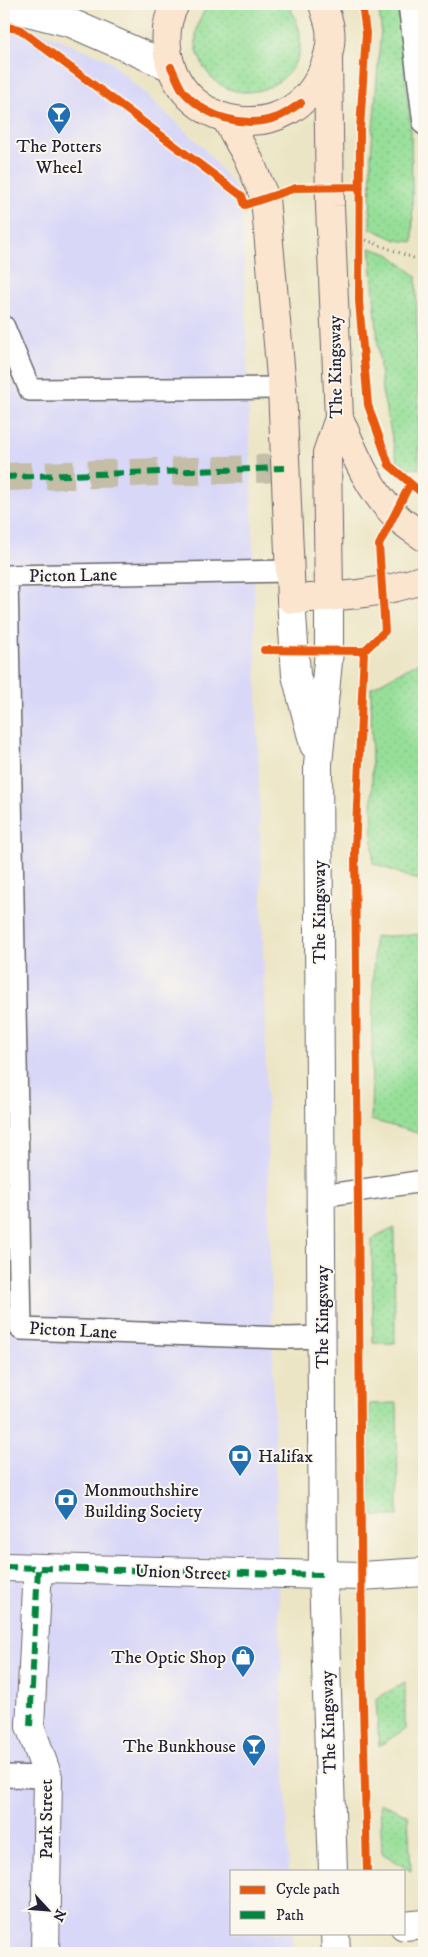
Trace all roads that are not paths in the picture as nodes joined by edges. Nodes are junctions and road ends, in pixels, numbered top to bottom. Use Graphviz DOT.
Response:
graph roads {
  1 [pos="175,4"];
  2 [pos="323,4"];
  3 [pos="409,4"];
  4 [pos="4,6"];
  5 [pos="328,58"];
  6 [pos="171,67"];
  7 [pos="226,119"];
  8 [pos="424,124"];
  9 [pos="4,327"];
  10 [pos="282,388"];
  11 [pos="339,418"];
  12 [pos="424,538"];
  13 [pos="290,571"];
  14 [pos="424,579"];
  15 [pos="329,597"];
  16 [pos="291,598"];
  17 [pos="318,764"];
  18 [pos="424,1181"];
  19 [pos="321,1196"];
  20 [pos="322,1338"];
  21 [pos="4,1567"];
  22 [pos="38,1568"];
  23 [pos="424,1572"];
  24 [pos="324,1575"];
  25 [pos="4,1776"];
  26 [pos="48,1777"];
  27 [pos="333,1870"];
  28 [pos="424,1924"];
  29 [pos="406,1926"];
  30 [pos="45,1953"];
  1 -- 6 [label="main road"];
  2 -- 5 [label="main road"];
  3 -- 8 [label="lane"];
  4 -- 6 [label="street"];
  5 -- 7 [label="main road"];
  5 -- 11 [label="main road, The Kingsway"];
  6 -- 7 [label="main road"];
  7 -- 10 [label="main road, The Kingsway"];
  9 -- 10 [label="lane"];
  10 -- 13 [label="main road, The Kingsway"];
  11 -- 12 [label="main road"];
  11 -- 15 [label="main road, The Kingsway"];
  13 -- 16 [label="main road, The Kingsway"];
  13 -- 20 [label="lane, Picton Lane"];
  14 -- 15 [label="main road"];
  15 -- 16 [label="main road"];
  15 -- 17 [label="street, The Kingsway"];
  16 -- 17 [label="street, The Kingsway"];
  17 -- 19 [label="street, The Kingsway"];
  18 -- 19 [label="lane"];
  19 -- 20 [label="street, The Kingsway"];
  20 -- 24 [label="street, The Kingsway"];
  21 -- 22 [label="street, Union Street"];
  22 -- 24 [label="street, Union Street"];
  22 -- 26 [label="street, Park Street"];
  23 -- 24 [label="street, Union Street"];
  24 -- 27 [label="street, The Kingsway"];
  25 -- 26 [label="lane"];
  26 -- 30 [label="street, Park Street"];
  28 -- 29 [label="street"];
}
